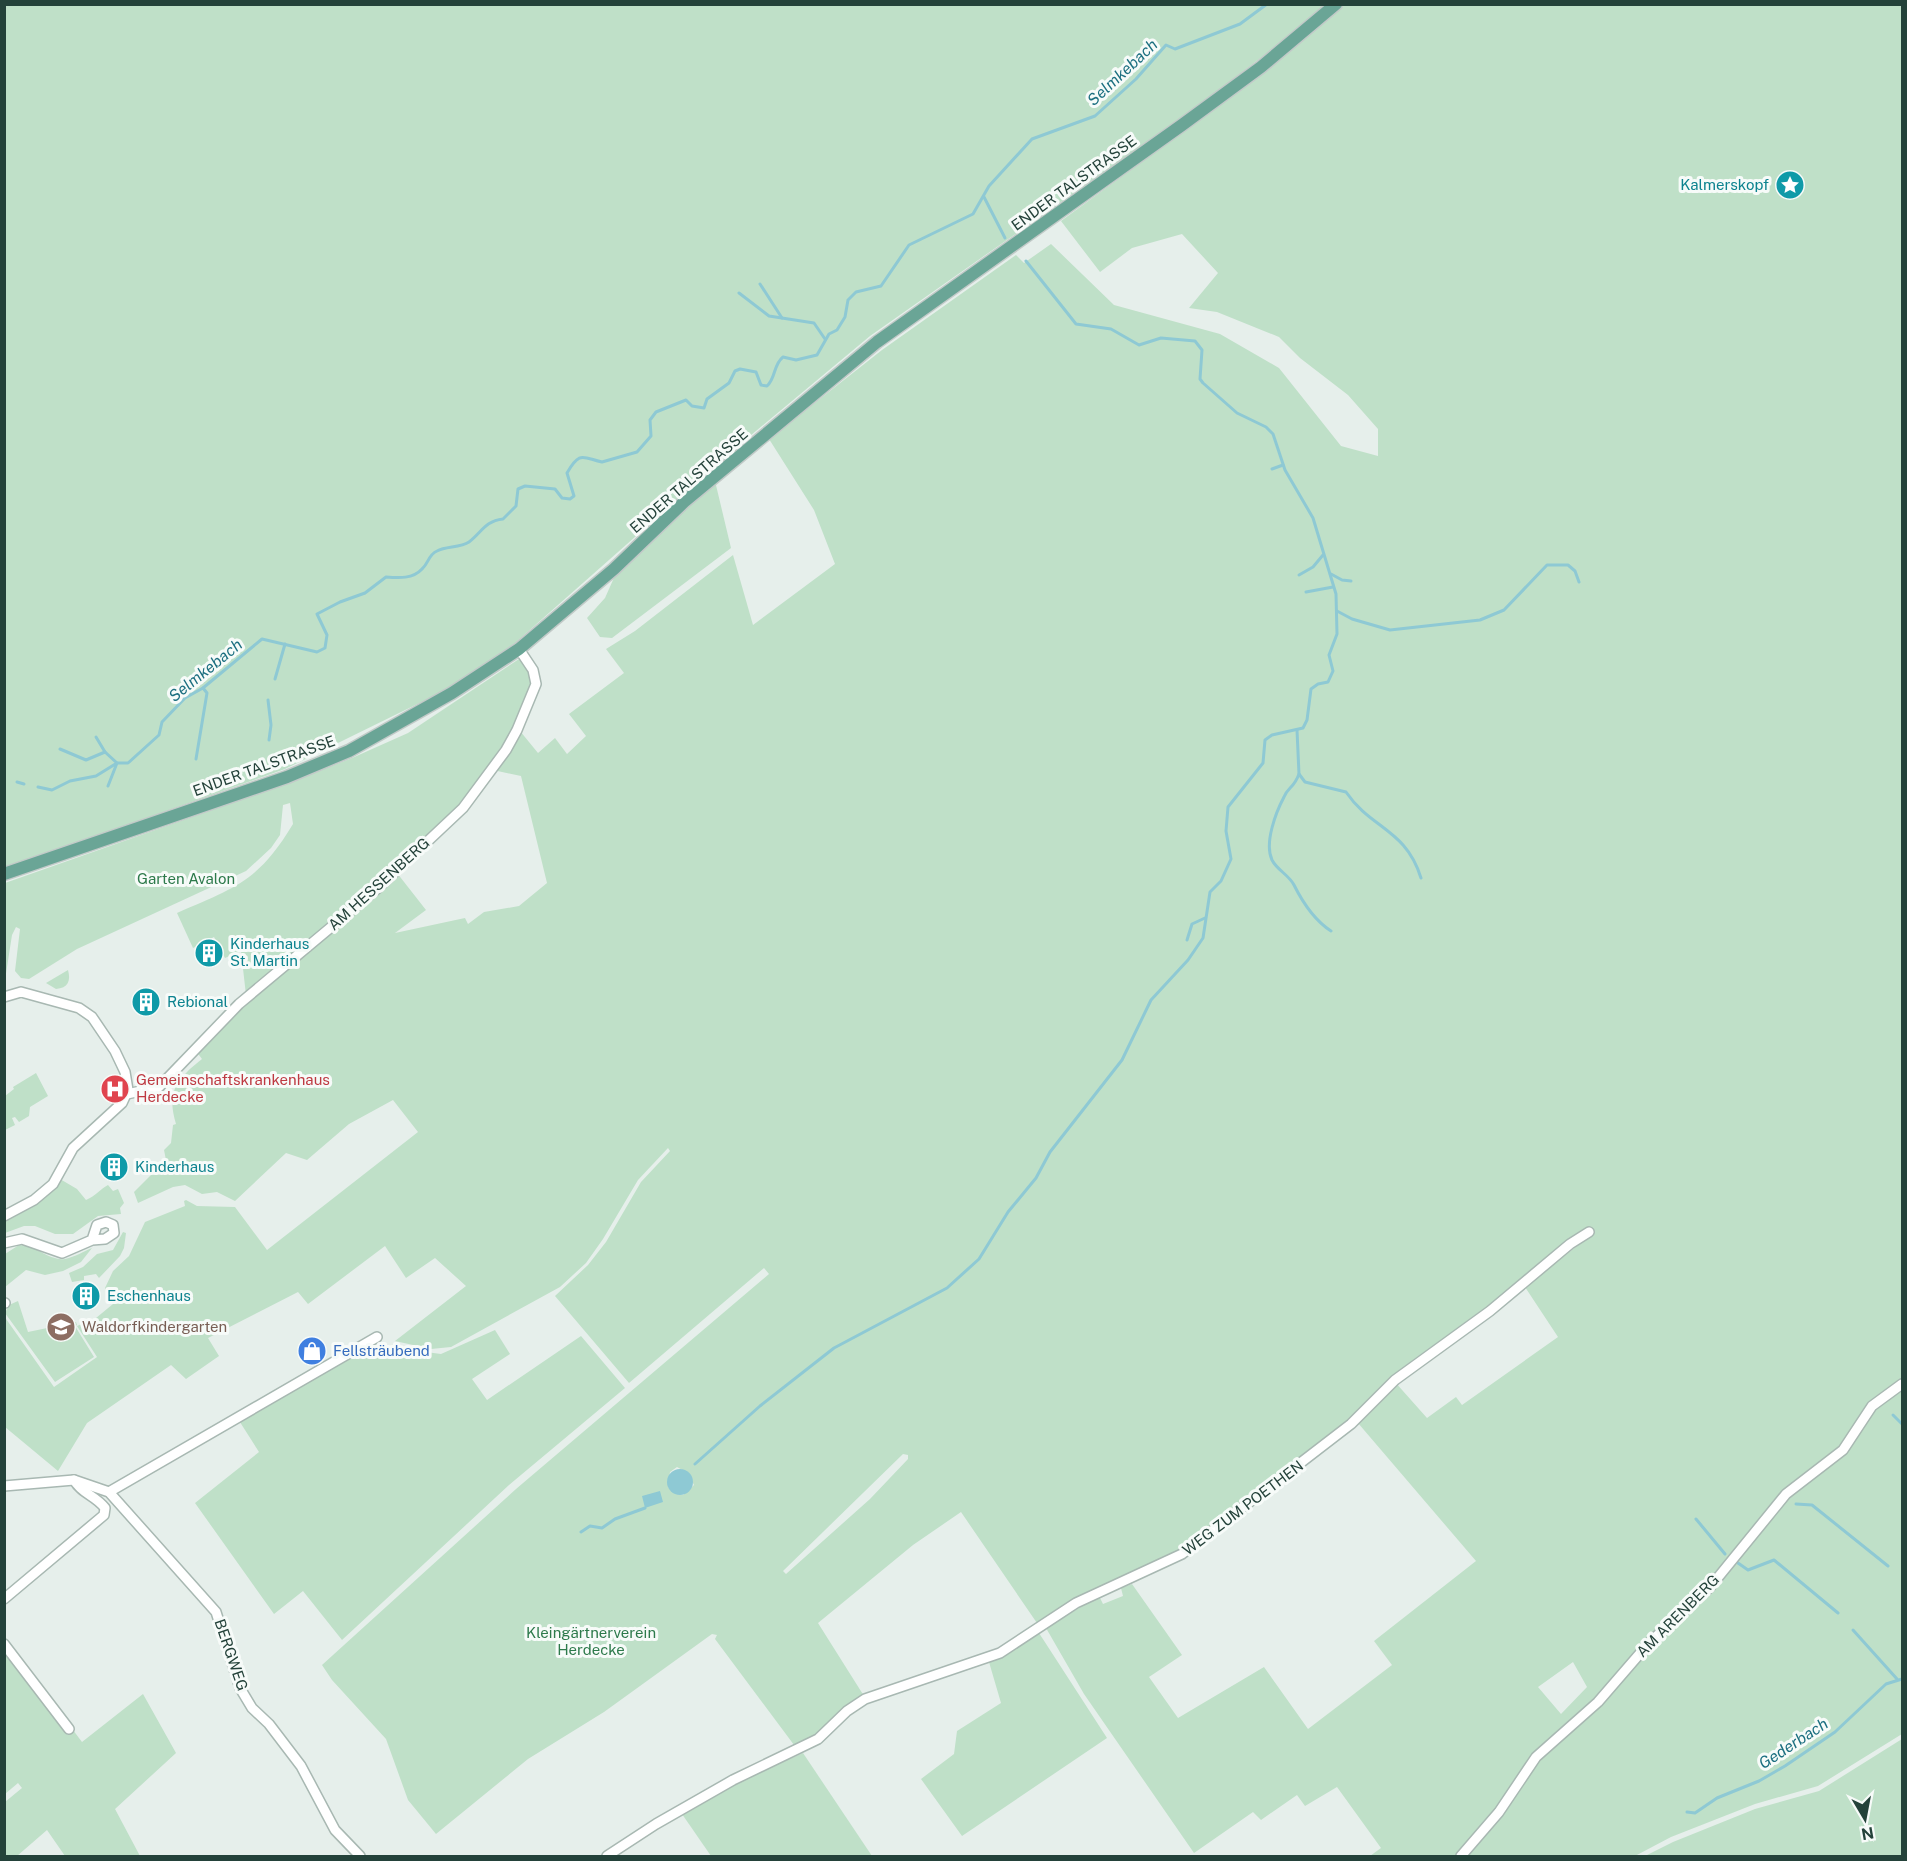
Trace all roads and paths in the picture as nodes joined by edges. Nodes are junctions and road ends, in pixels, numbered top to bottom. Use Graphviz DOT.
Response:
graph roads {
  1 [pos="1336,4"];
  2 [pos="519,649"];
  3 [pos="4,874"];
  4 [pos="7,995"];
  5 [pos="127,1094"];
  6 [pos="4,1216"];
  7 [pos="1589,1232"];
  8 [pos="92,1240"];
  9 [pos="6,1244"];
  10 [pos="377,1337"];
  11 [pos="1902,1384"];
  12 [pos="74,1480"];
  13 [pos="4,1486"];
  14 [pos="109,1492"];
  15 [pos="4,1599"];
  16 [pos="4,1644"];
  17 [pos="69,1730"];
  18 [pos="360,1857"];
  19 [pos="607,1857"];
  20 [pos="1461,1857"];
  1 -- 2 [label="main road, ENDER TALSTRASSE"];
  2 -- 3 [label="main road, ENDER TALSTRASSE"];
  2 -- 5 [label="street, AM HESSENBERG"];
  4 -- 5 [label="street"];
  5 -- 6 [label="street"];
  7 -- 19 [label="street, WEG ZUM POETHEN"];
  8 -- 9 [label="street"];
  10 -- 14 [label="street"];
  11 -- 20 [label="street, AM ARENBERG"];
  12 -- 13 [label="street, BERGWEG"];
  12 -- 14 [label="street, BERGWEG"];
  12 -- 15 [label="street"];
  14 -- 18 [label="street, BERGWEG"];
  16 -- 17 [label="street"];
}
